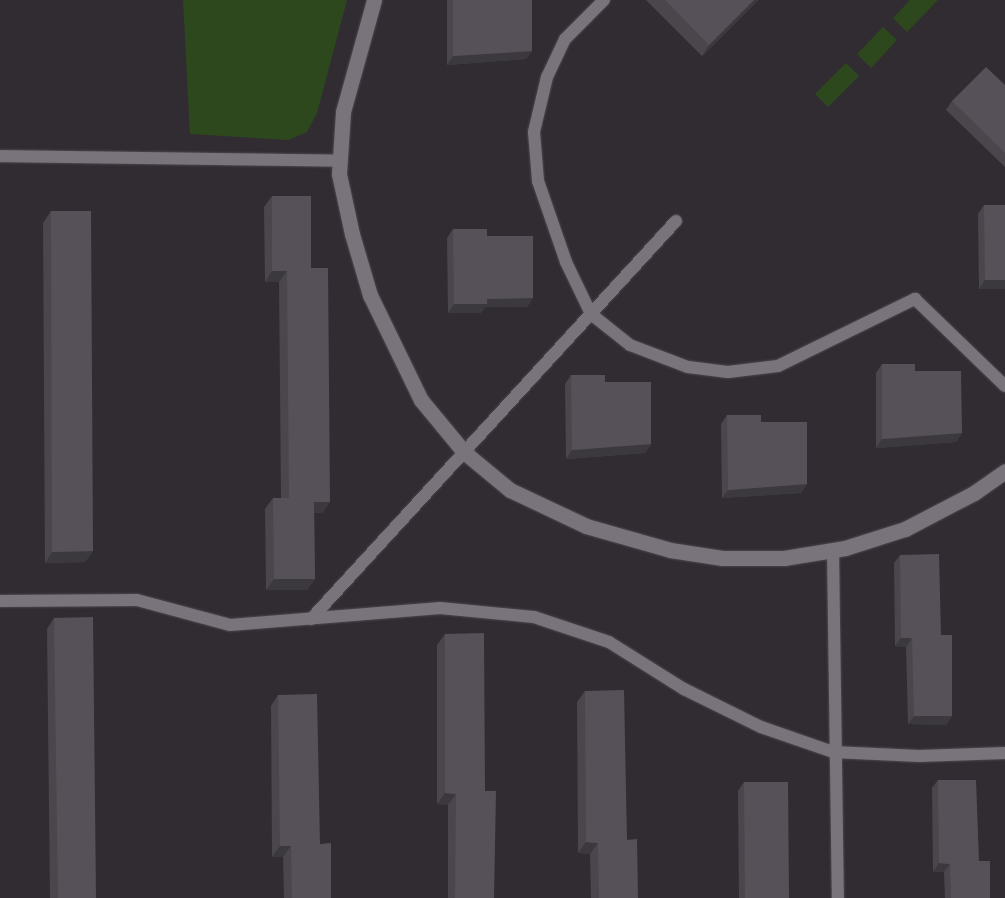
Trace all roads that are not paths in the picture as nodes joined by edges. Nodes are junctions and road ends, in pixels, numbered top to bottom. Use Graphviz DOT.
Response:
graph roads {
  1 [pos="374,0"];
  2 [pos="604,0"];
  3 [pos="0,156"];
  4 [pos="340,161"];
  5 [pos="676,221"];
  6 [pos="591,314"];
  7 [pos="1005,386"];
  8 [pos="464,452"];
  9 [pos="1005,472"];
  10 [pos="833,550"];
  11 [pos="0,601"];
  12 [pos="311,619"];
  13 [pos="833,752"];
  14 [pos="1005,753"];
  15 [pos="838,898"];
  1 -- 4 [label="street"];
  2 -- 6 [label="lane"];
  3 -- 4 [label="lane"];
  4 -- 8 [label="street"];
  5 -- 6 [label="lane"];
  6 -- 7 [label="lane"];
  6 -- 8 [label="lane"];
  8 -- 10 [label="street"];
  8 -- 12 [label="lane"];
  9 -- 10 [label="street"];
  10 -- 13 [label="lane"];
  11 -- 12 [label="lane"];
  12 -- 13 [label="lane"];
  13 -- 14 [label="lane"];
  13 -- 15 [label="lane"];
}
